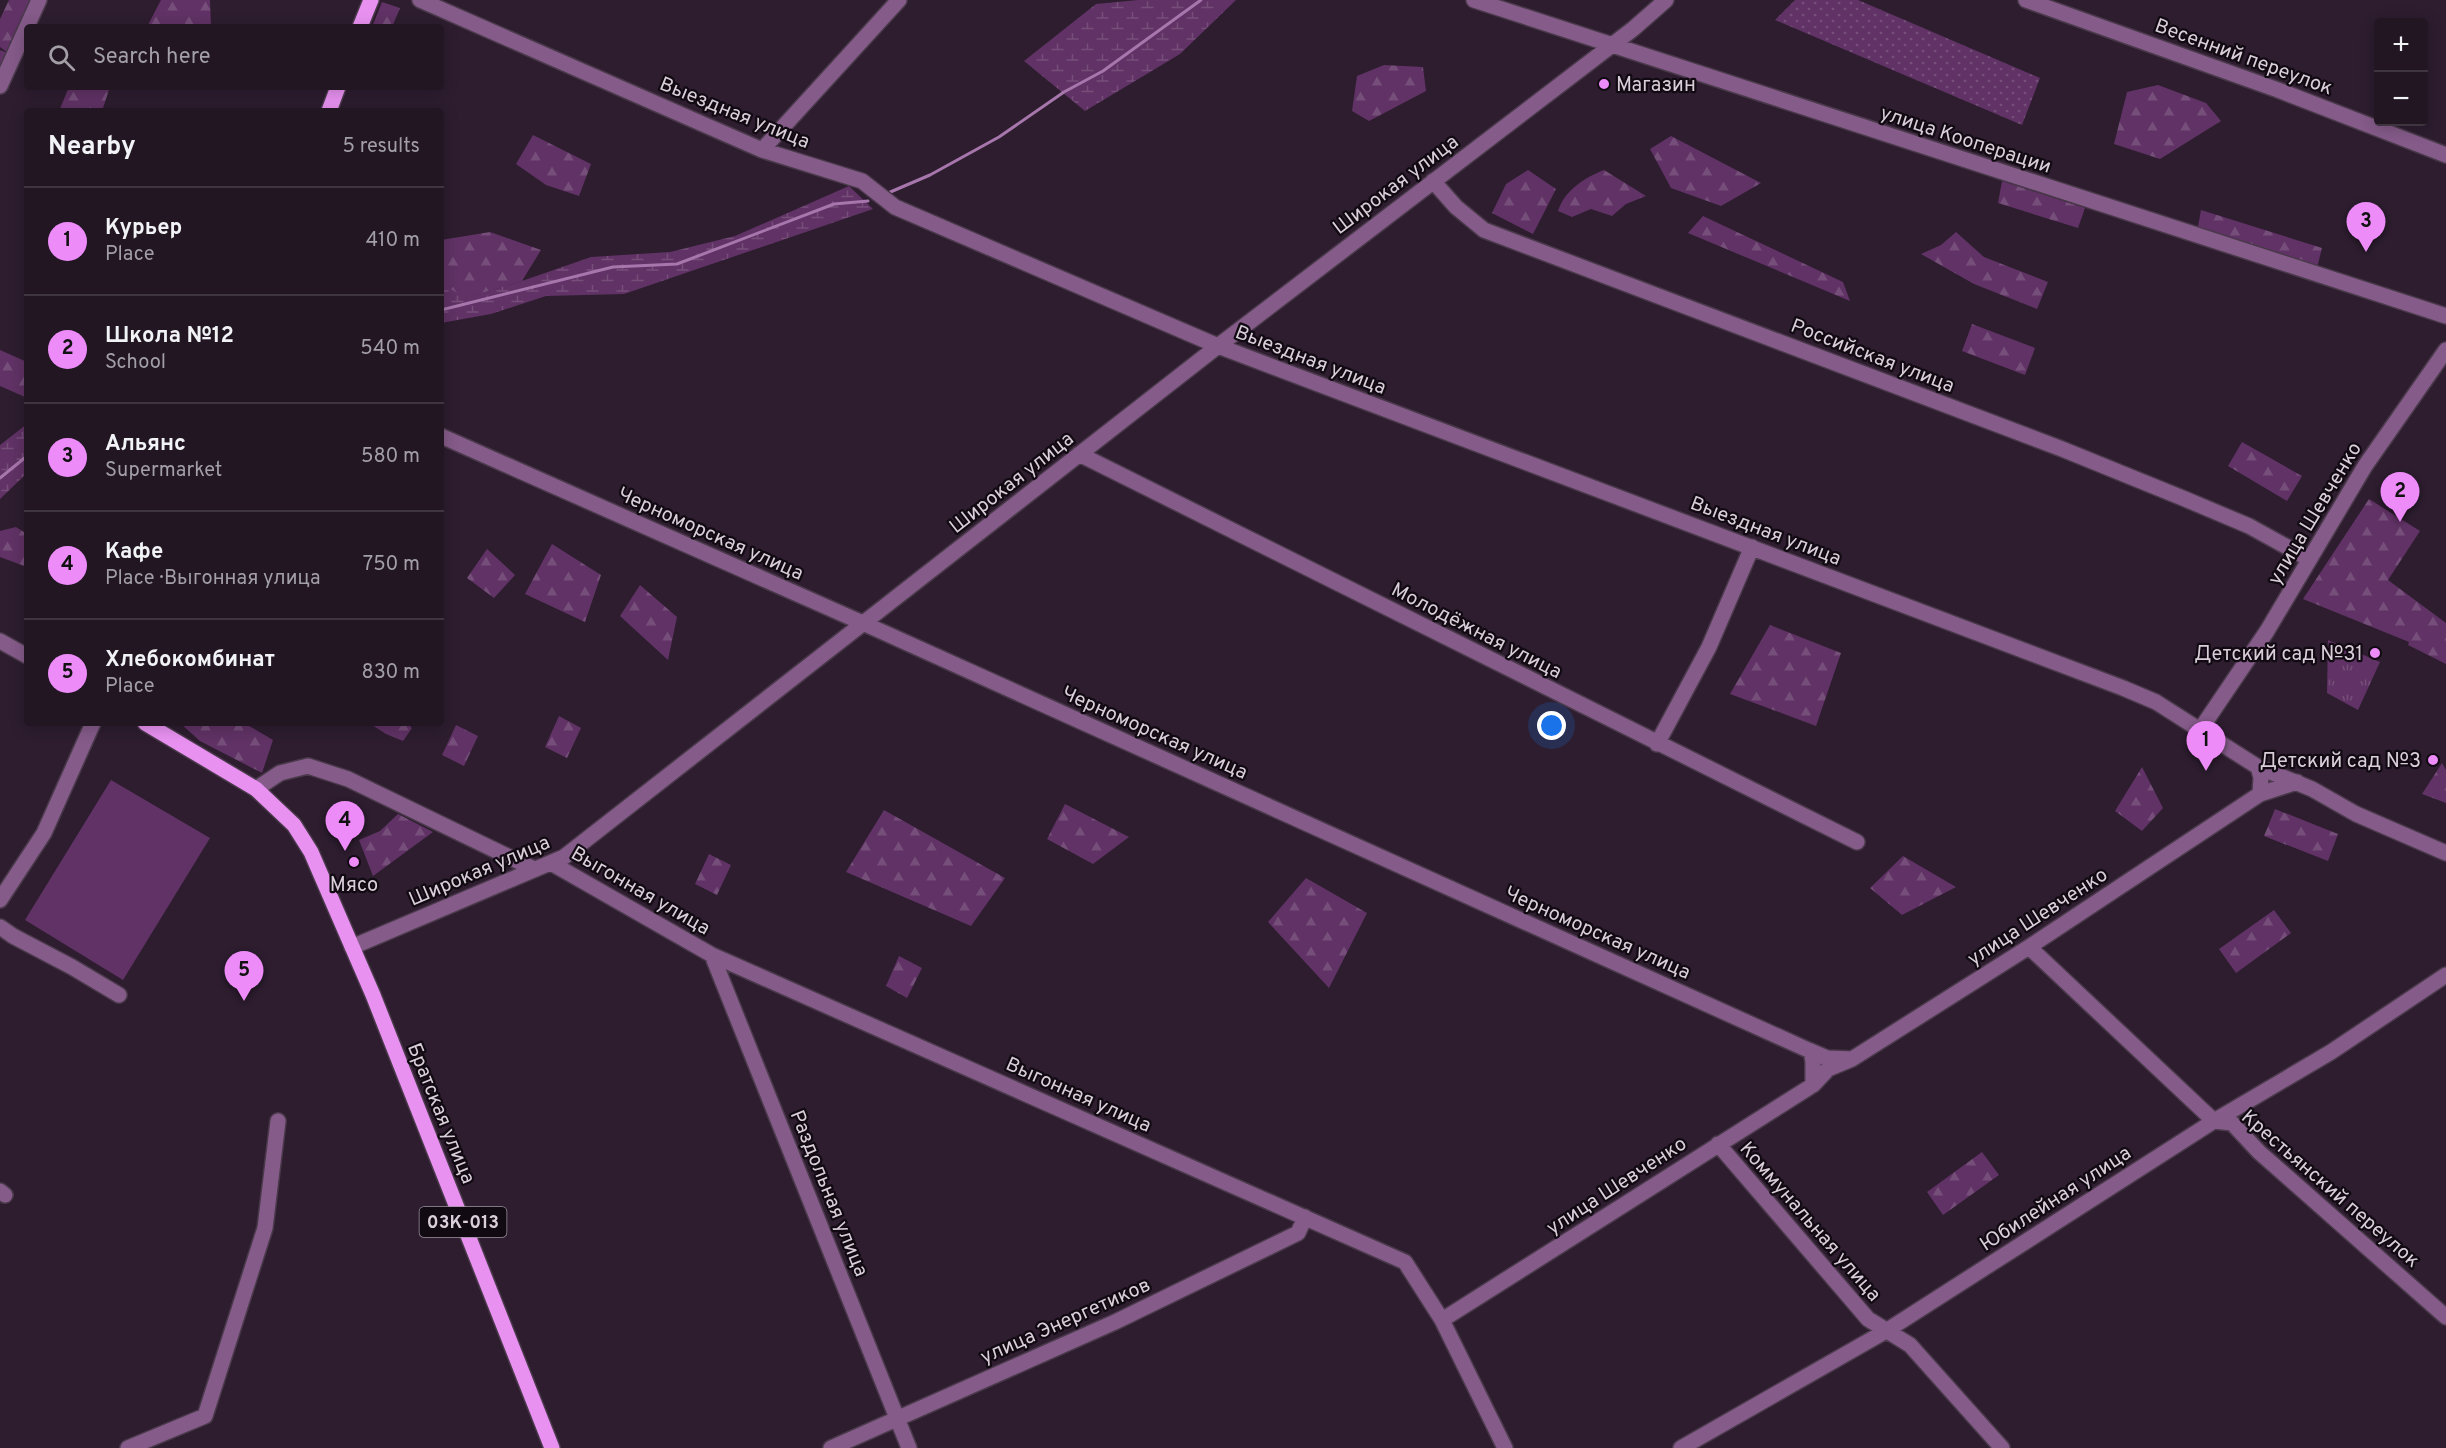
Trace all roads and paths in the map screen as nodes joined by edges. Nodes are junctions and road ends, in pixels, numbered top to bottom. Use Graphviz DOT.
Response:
graph roads {
  1 [pos="39,0"];
  2 [pos="370,0"];
  3 [pos="420,0"];
  4 [pos="899,0"];
  5 [pos="1474,0"];
  6 [pos="1666,0"];
  7 [pos="2026,0"];
  8 [pos="28,24"];
  9 [pos="361,24"];
  10 [pos="24,33"];
  11 [pos="1611,46"];
  12 [pos="0,86"];
  13 [pos="337,90"];
  14 [pos="330,108"];
  15 [pos="762,150"];
  16 [pos="2446,155"];
  17 [pos="1433,181"];
  18 [pos="2446,316"];
  19 [pos="1218,346"];
  20 [pos="2446,350"];
  21 [pos="444,437"];
  22 [pos="1079,454"];
  23 [pos="1752,547"];
  24 [pos="2309,559"];
  25 [pos="865,624"];
  26 [pos="0,641"];
  27 [pos="24,654"];
  28 [pos="92,726"];
  29 [pos="150,726"];
  30 [pos="2200,730"];
  31 [pos="1657,744"];
  32 [pos="2258,767"];
  33 [pos="2297,782"];
  34 [pos="256,789"];
  35 [pos="2260,794"];
  36 [pos="1857,842"];
  37 [pos="2446,853"];
  38 [pos="551,863"];
  39 [pos="534,869"];
  40 [pos="0,900"];
  41 [pos="0,927"];
  42 [pos="352,947"];
  43 [pos="2029,947"];
  44 [pos="712,955"];
  45 [pos="2446,975"];
  46 [pos="119,995"];
  47 [pos="1810,1051"];
  48 [pos="1852,1059"];
  49 [pos="1813,1085"];
  50 [pos="278,1121"];
  51 [pos="2214,1121"];
  52 [pos="1718,1144"];
  53 [pos="1305,1217"];
  54 [pos="2446,1317"];
  55 [pos="1442,1320"];
  56 [pos="1886,1331"];
  57 [pos="898,1418"];
  58 [pos="128,1448"];
  59 [pos="552,1448"];
  60 [pos="831,1448"];
  61 [pos="909,1448"];
  62 [pos="1505,1448"];
  63 [pos="1681,1448"];
  64 [pos="2002,1448"];
  1 -- 8 [label="street"];
  2 -- 9 [label="main road"];
  3 -- 15 [label="street, Выездная улица"];
  4 -- 15 [label="street"];
  5 -- 11 [label="street, улица Кооперации"];
  6 -- 11 [label="street, Широкая улица"];
  7 -- 16 [label="street, Весенний переулок"];
  10 -- 12 [label="street"];
  11 -- 17 [label="street, Широкая улица"];
  11 -- 18 [label="street, улица Кооперации"];
  13 -- 14 [label="main road"];
  15 -- 19 [label="street, Выездная улица"];
  17 -- 19 [label="street, Широкая улица"];
  17 -- 24 [label="street, Российская улица"];
  19 -- 22 [label="street, Широкая улица"];
  19 -- 23 [label="street, Выездная улица"];
  20 -- 24 [label="street, улица Шевченко"];
  21 -- 25 [label="street, Черноморская улица"];
  22 -- 25 [label="street, Широкая улица"];
  22 -- 31 [label="street, Молодёжная улица"];
  23 -- 30 [label="street, Выездная улица"];
  23 -- 31 [label="street"];
  24 -- 30 [label="street, улица Шевченко"];
  25 -- 38 [label="street, Широкая улица"];
  25 -- 47 [label="street, Черноморская улица"];
  26 -- 27 [label="street"];
  28 -- 40 [label="street"];
  29 -- 34 [label="main road, 03К-013"];
  30 -- 32 [label="street, Выездная улица"];
  31 -- 36 [label="street, Молодёжная улица"];
  32 -- 33 [label="street, Выездная улица"];
  32 -- 35 [label="street"];
  33 -- 35 [label="street, улица Шевченко"];
  33 -- 37 [label="street, Выездная улица"];
  34 -- 39 [label="street"];
  34 -- 42 [label="main road, 03К-013"];
  35 -- 43 [label="street, улица Шевченко"];
  38 -- 39 [label="street, Широкая улица"];
  38 -- 44 [label="street, Выгонная улица"];
  39 -- 42 [label="street, Широкая улица"];
  41 -- 46 [label="street"];
  42 -- 59 [label="main road, Братская улица / 03К-013"];
  43 -- 48 [label="street, улица Шевченко"];
  43 -- 51 [label="street, Крестьянский переулок"];
  44 -- 53 [label="street, Выгонная улица"];
  44 -- 57 [label="street, Раздольная улица"];
  45 -- 51 [label="street, Юбилейная улица"];
  47 -- 48 [label="street, Черноморская улица"];
  47 -- 49 [label="street"];
  48 -- 49 [label="street, улица Шевченко"];
  49 -- 52 [label="street, улица Шевченко"];
  50 -- 58 [label="street"];
  51 -- 54 [label="street, Крестьянский переулок"];
  51 -- 56 [label="street, Юбилейная улица"];
  52 -- 55 [label="street, улица Шевченко"];
  52 -- 56 [label="street, Коммунальная улица"];
  53 -- 55 [label="street, Выгонная улица"];
  53 -- 57 [label="street, улица Энергетиков"];
  55 -- 62 [label="street, Выгонная улица"];
  56 -- 63 [label="street, Юбилейная улица"];
  56 -- 64 [label="street, Коммунальная улица"];
  57 -- 60 [label="street, улица Энергетиков"];
  57 -- 61 [label="street, Раздольная улица"];
}
